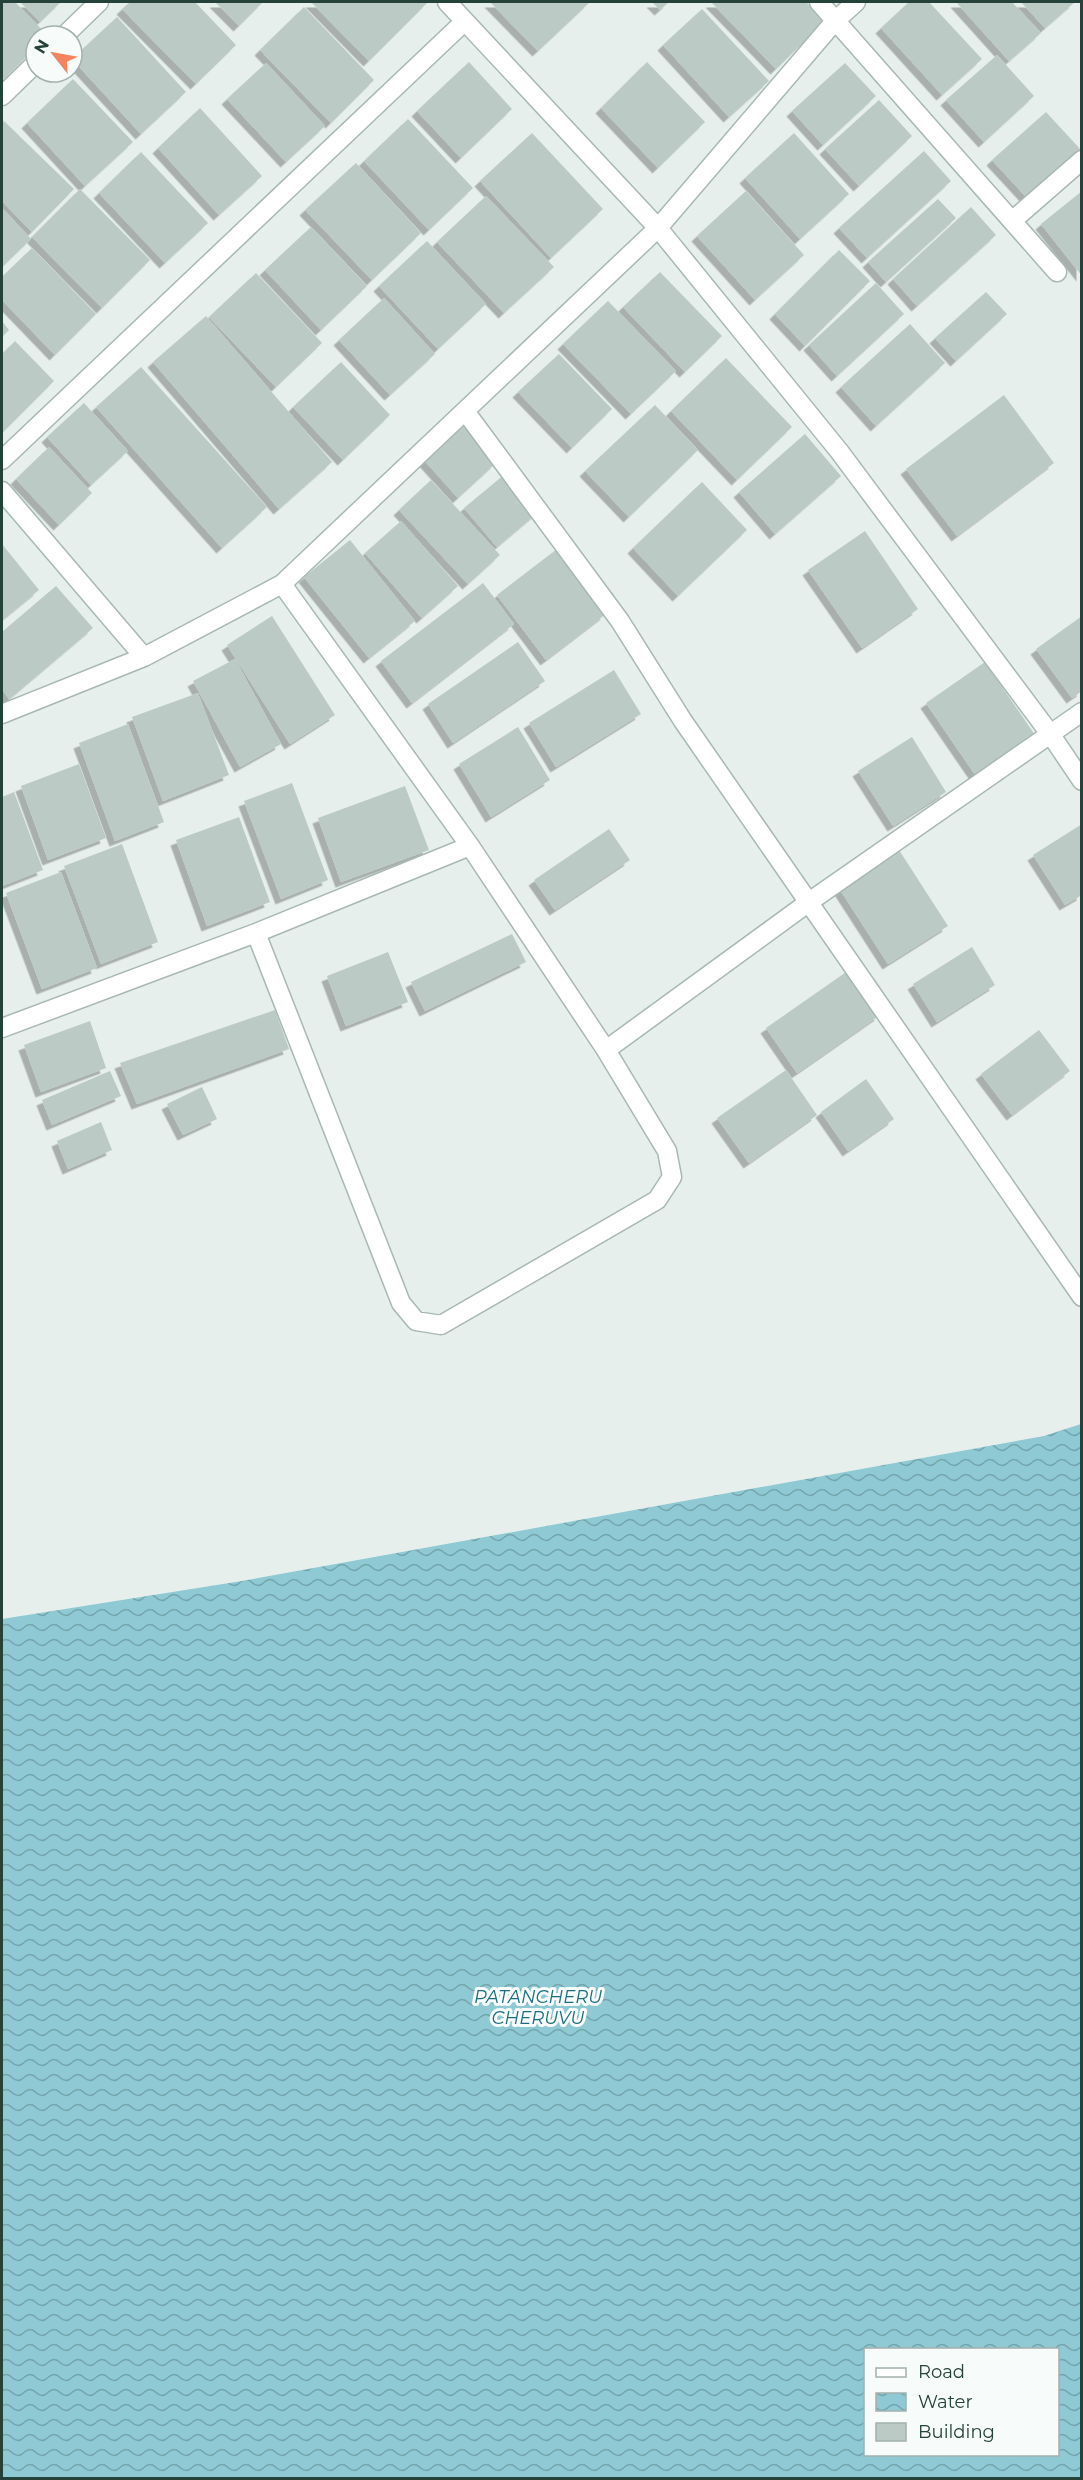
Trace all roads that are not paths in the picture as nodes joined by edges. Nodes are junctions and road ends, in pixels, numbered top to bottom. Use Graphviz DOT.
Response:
graph roads {
  1 [pos="99,2"];
  2 [pos="447,2"];
  3 [pos="819,2"];
  4 [pos="856,2"];
  5 [pos="835,21"];
  6 [pos="464,22"];
  7 [pos="76,24"];
  8 [pos="24,75"];
  9 [pos="2,96"];
  10 [pos="1082,160"];
  11 [pos="1012,221"];
  12 [pos="658,228"];
  13 [pos="1057,272"];
  14 [pos="465,411"];
  15 [pos="2,460"];
  16 [pos="2,491"];
  17 [pos="282,584"];
  18 [pos="144,657"];
  19 [pos="1082,712"];
  20 [pos="2,714"];
  21 [pos="1051,735"];
  22 [pos="1082,781"];
  23 [pos="470,846"];
  24 [pos="808,902"];
  25 [pos="256,933"];
  26 [pos="2,1028"];
  27 [pos="606,1050"];
  28 [pos="1082,1297"];
  1 -- 7 [label="street"];
  2 -- 6 [label="street"];
  3 -- 5 [label="street"];
  4 -- 5 [label="street"];
  5 -- 11 [label="street"];
  5 -- 12 [label="street"];
  6 -- 12 [label="street"];
  6 -- 15 [label="street"];
  8 -- 9 [label="street"];
  10 -- 11 [label="street"];
  11 -- 13 [label="street"];
  12 -- 14 [label="street"];
  12 -- 21 [label="street"];
  14 -- 17 [label="street"];
  14 -- 24 [label="street"];
  16 -- 18 [label="street"];
  17 -- 18 [label="street"];
  17 -- 23 [label="street"];
  18 -- 20 [label="street"];
  19 -- 21 [label="street"];
  21 -- 22 [label="street"];
  21 -- 24 [label="street"];
  23 -- 25 [label="street"];
  23 -- 27 [label="street"];
  24 -- 27 [label="street"];
  24 -- 28 [label="street"];
  25 -- 26 [label="street"];
  25 -- 27 [label="street"];
}
